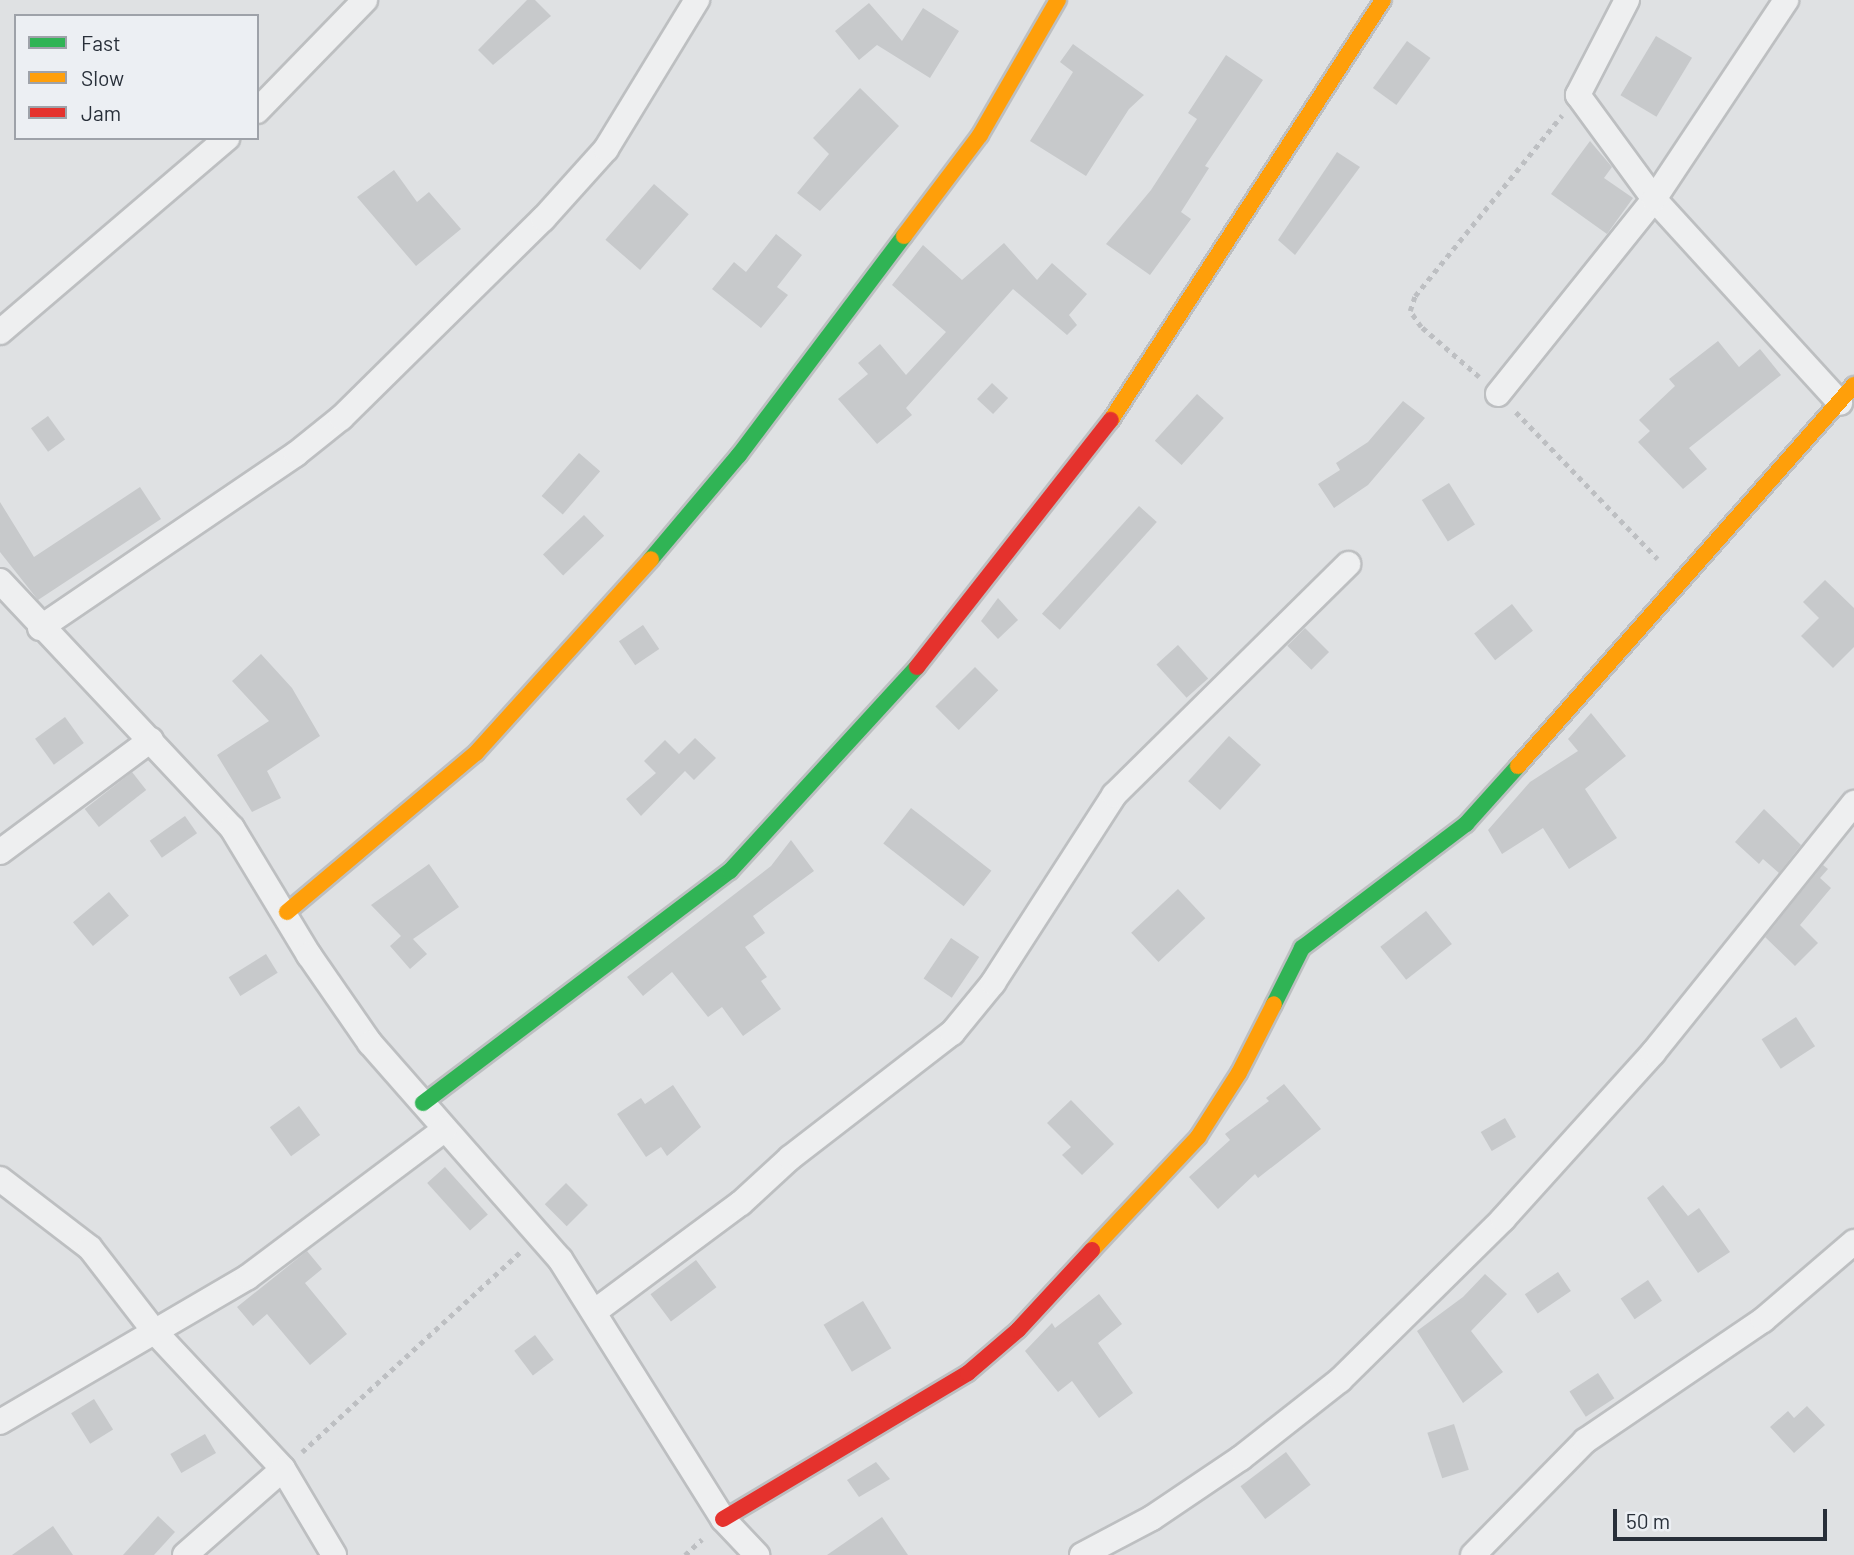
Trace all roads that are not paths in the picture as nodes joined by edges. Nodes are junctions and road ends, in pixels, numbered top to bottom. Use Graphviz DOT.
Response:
graph roads {
  1 [pos="365,0"];
  2 [pos="697,0"];
  3 [pos="1058,0"];
  4 [pos="1383,0"];
  5 [pos="1627,0"];
  6 [pos="1786,0"];
  7 [pos="259,109"];
  8 [pos="225,140"];
  9 [pos="1654,200"];
  10 [pos="0,332"];
  11 [pos="1498,394"];
  12 [pos="1847,394"];
  13 [pos="1348,564"];
  14 [pos="0,581"];
  15 [pos="40,628"];
  16 [pos="151,740"];
  17 [pos="1854,803"];
  18 [pos="0,852"];
  19 [pos="287,912"];
  20 [pos="423,1103"];
  21 [pos="445,1129"];
  22 [pos="0,1179"];
  23 [pos="1854,1242"];
  24 [pos="594,1312"];
  25 [pos="155,1332"];
  26 [pos="0,1422"];
  27 [pos="283,1469"];
  28 [pos="723,1519"];
  29 [pos="185,1555"];
  30 [pos="334,1555"];
  31 [pos="757,1555"];
  32 [pos="1082,1555"];
  33 [pos="1474,1555"];
  1 -- 7 [label="street"];
  2 -- 15 [label="street"];
  3 -- 19 [label="street"];
  4 -- 20 [label="street"];
  5 -- 9 [label="street"];
  6 -- 9 [label="street"];
  8 -- 10 [label="street"];
  9 -- 11 [label="street"];
  9 -- 12 [label="street"];
  12 -- 28 [label="street"];
  13 -- 24 [label="street"];
  14 -- 15 [label="street"];
  15 -- 16 [label="street"];
  16 -- 18 [label="street"];
  16 -- 19 [label="street"];
  17 -- 32 [label="street"];
  19 -- 20 [label="street"];
  20 -- 21 [label="street"];
  21 -- 24 [label="street"];
  21 -- 25 [label="street"];
  22 -- 25 [label="street"];
  23 -- 33 [label="street"];
  24 -- 28 [label="street"];
  25 -- 26 [label="street"];
  25 -- 27 [label="street"];
  27 -- 29 [label="street"];
  27 -- 30 [label="street"];
  28 -- 31 [label="street"];
}
